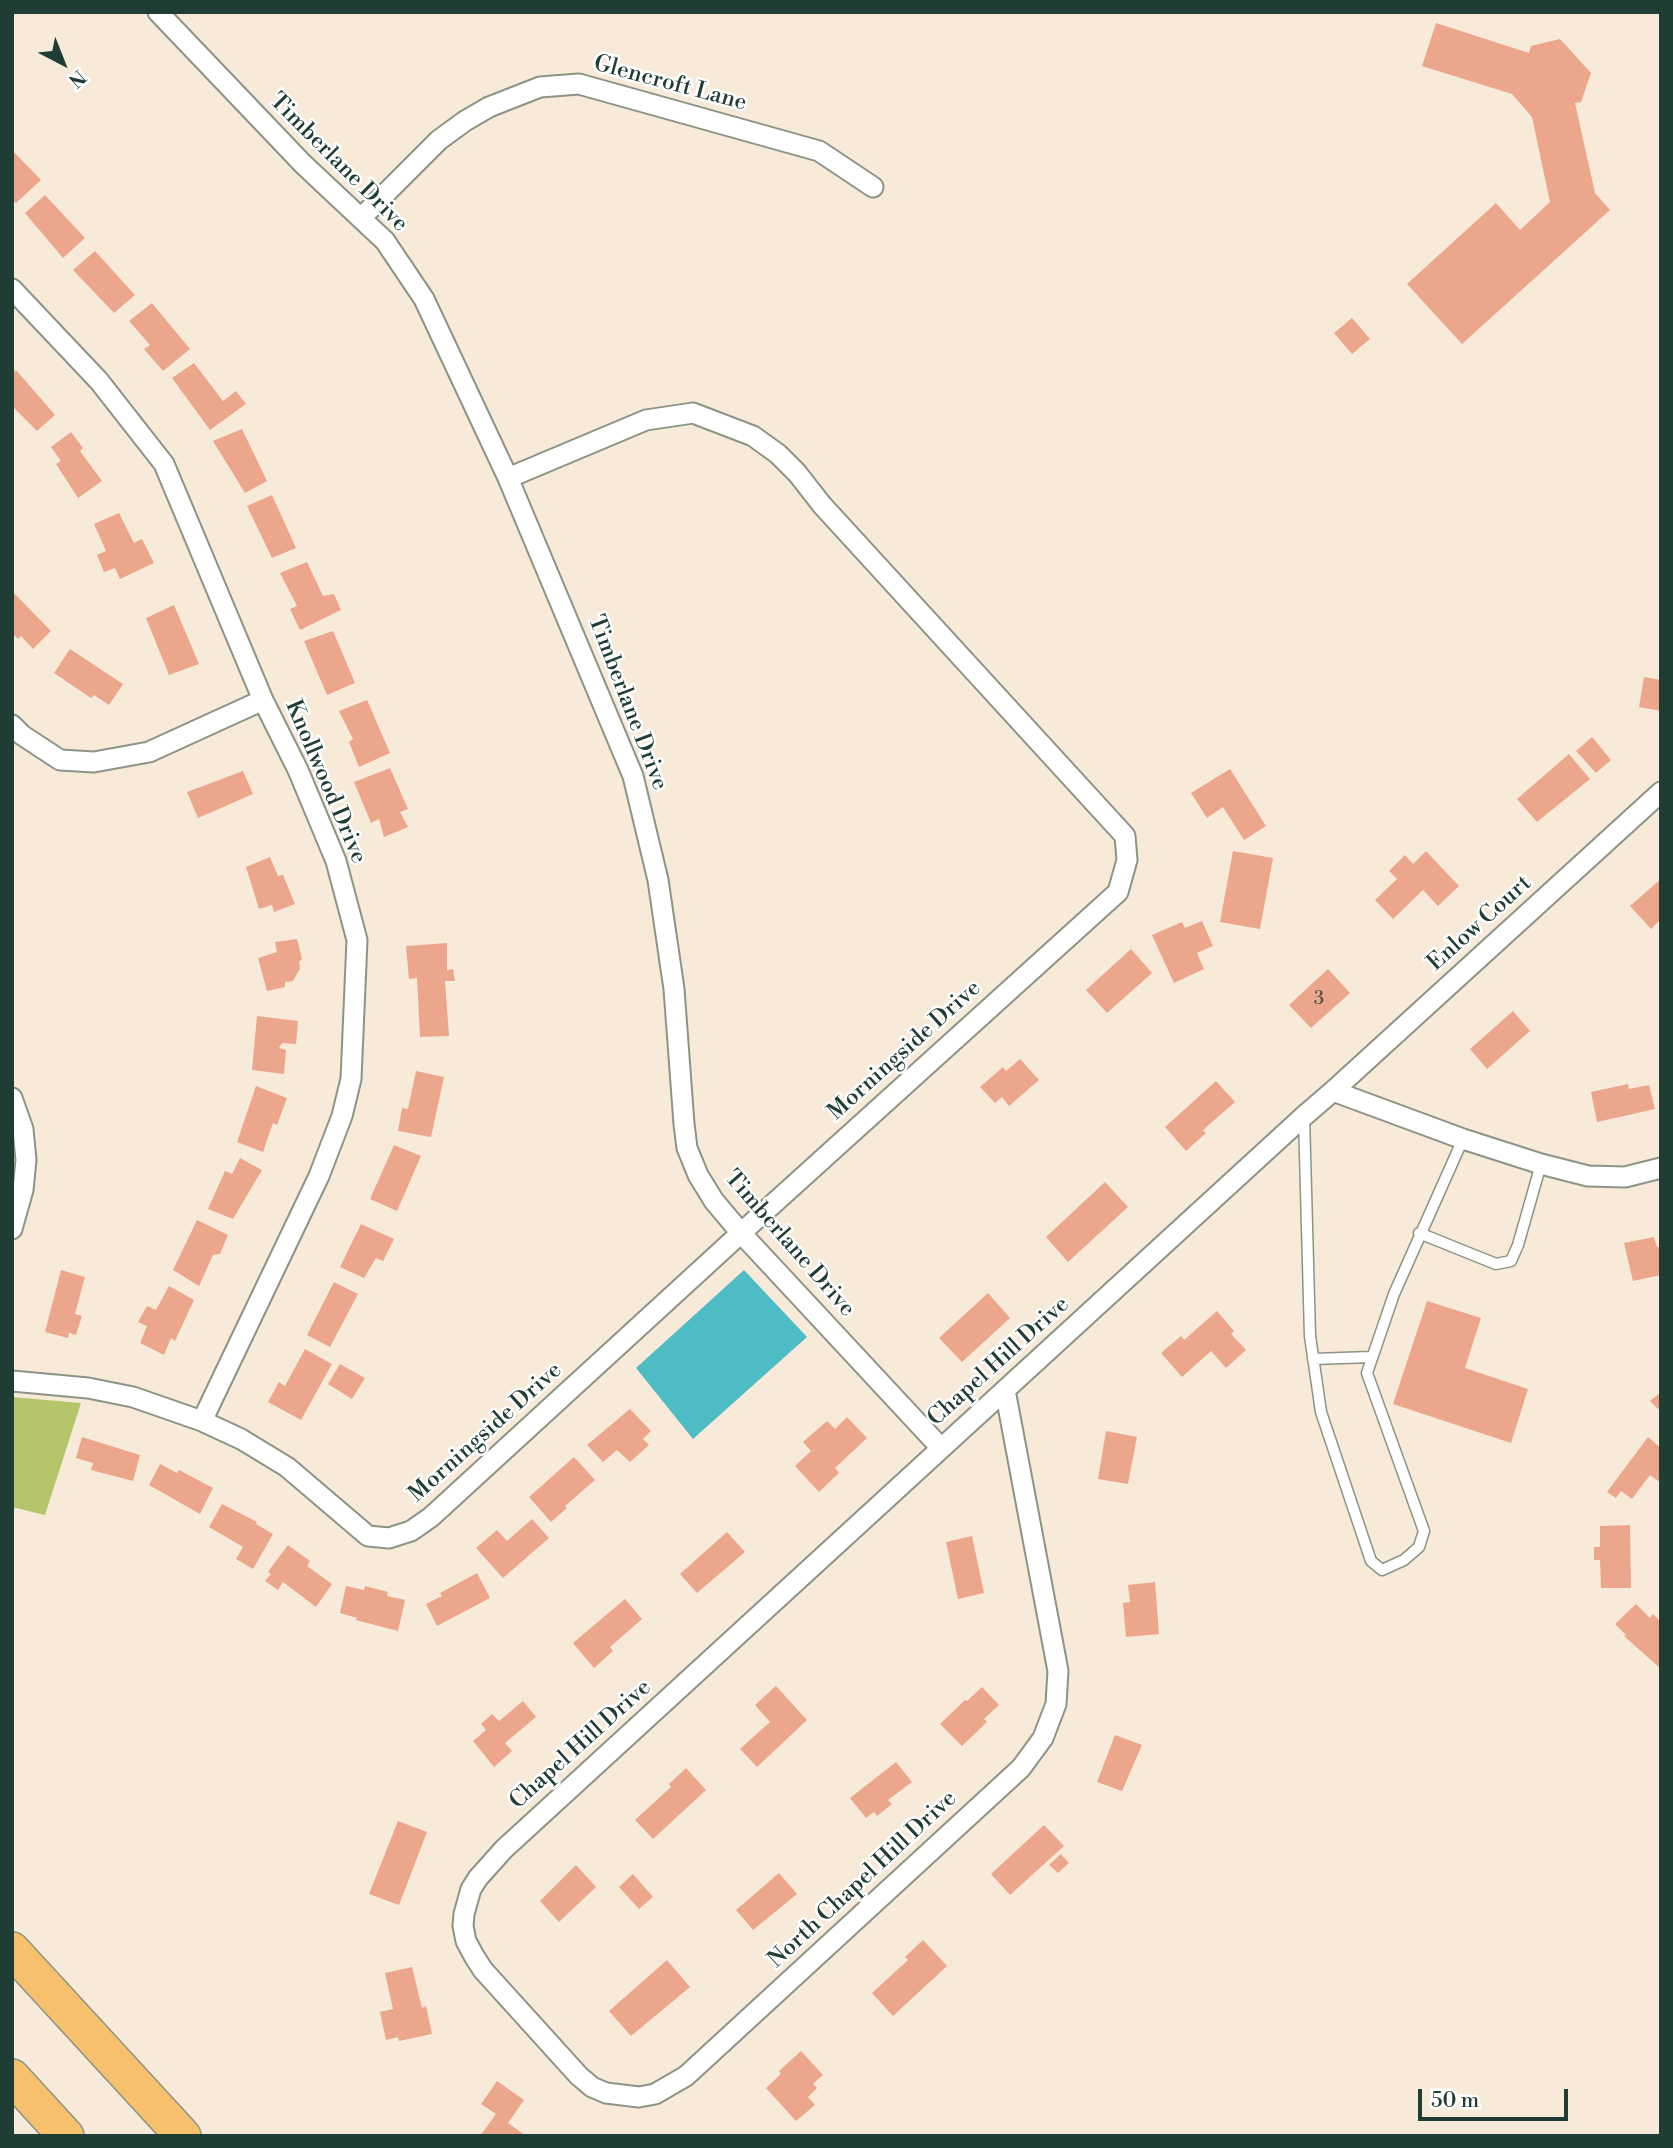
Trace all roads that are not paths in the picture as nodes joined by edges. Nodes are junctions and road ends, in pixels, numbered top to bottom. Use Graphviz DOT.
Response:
graph roads {
  1 [pos="158,12"];
  2 [pos="873,187"];
  3 [pos="361,218"];
  4 [pos="12,289"];
  5 [pos="508,478"];
  6 [pos="263,700"];
  7 [pos="12,725"];
  8 [pos="1661,792"];
  9 [pos="1333,1091"];
  10 [pos="12,1098"];
  11 [pos="1304,1116"];
  12 [pos="1463,1139"];
  13 [pos="1541,1164"];
  14 [pos="1661,1168"];
  15 [pos="12,1229"];
  16 [pos="741,1233"];
  17 [pos="1419,1233"];
  18 [pos="1371,1357"];
  19 [pos="1313,1359"];
  20 [pos="12,1381"];
  21 [pos="1005,1391"];
  22 [pos="202,1421"];
  23 [pos="941,1448"];
  24 [pos="464,1914"];
  25 [pos="12,1950"];
  26 [pos="12,2077"];
  27 [pos="66,2136"];
  28 [pos="184,2136"];
  1 -- 3 [label="street, Timberlane Drive"];
  2 -- 3 [label="street, Glencroft Lane"];
  3 -- 5 [label="street, Timberlane Drive"];
  4 -- 6 [label="street, Knollwood Drive"];
  5 -- 16 [label="street, Timberlane Drive"];
  5 -- 16 [label="street, Morningside Drive"];
  6 -- 7 [label="street"];
  6 -- 22 [label="street, Knollwood Drive"];
  8 -- 9 [label="street, Enlow Court"];
  9 -- 11 [label="street, Chapel Hill Drive"];
  9 -- 12 [label="street"];
  10 -- 15 [label="street"];
  11 -- 19 [label="lane"];
  11 -- 21 [label="street, Chapel Hill Drive"];
  12 -- 13 [label="street"];
  12 -- 17 [label="lane"];
  13 -- 14 [label="street"];
  13 -- 17 [label="lane"];
  16 -- 22 [label="street, Morningside Drive"];
  16 -- 23 [label="street, Timberlane Drive"];
  17 -- 18 [label="lane"];
  18 -- 19 [label="lane"];
  18 -- 19 [label="lane"];
  20 -- 22 [label="street, Morningside Drive"];
  21 -- 23 [label="street, Chapel Hill Drive"];
  21 -- 24 [label="street, North Chapel Hill Drive"];
  23 -- 24 [label="street, Chapel Hill Drive"];
  25 -- 28 [label="highway"];
  26 -- 27 [label="highway"];
}
